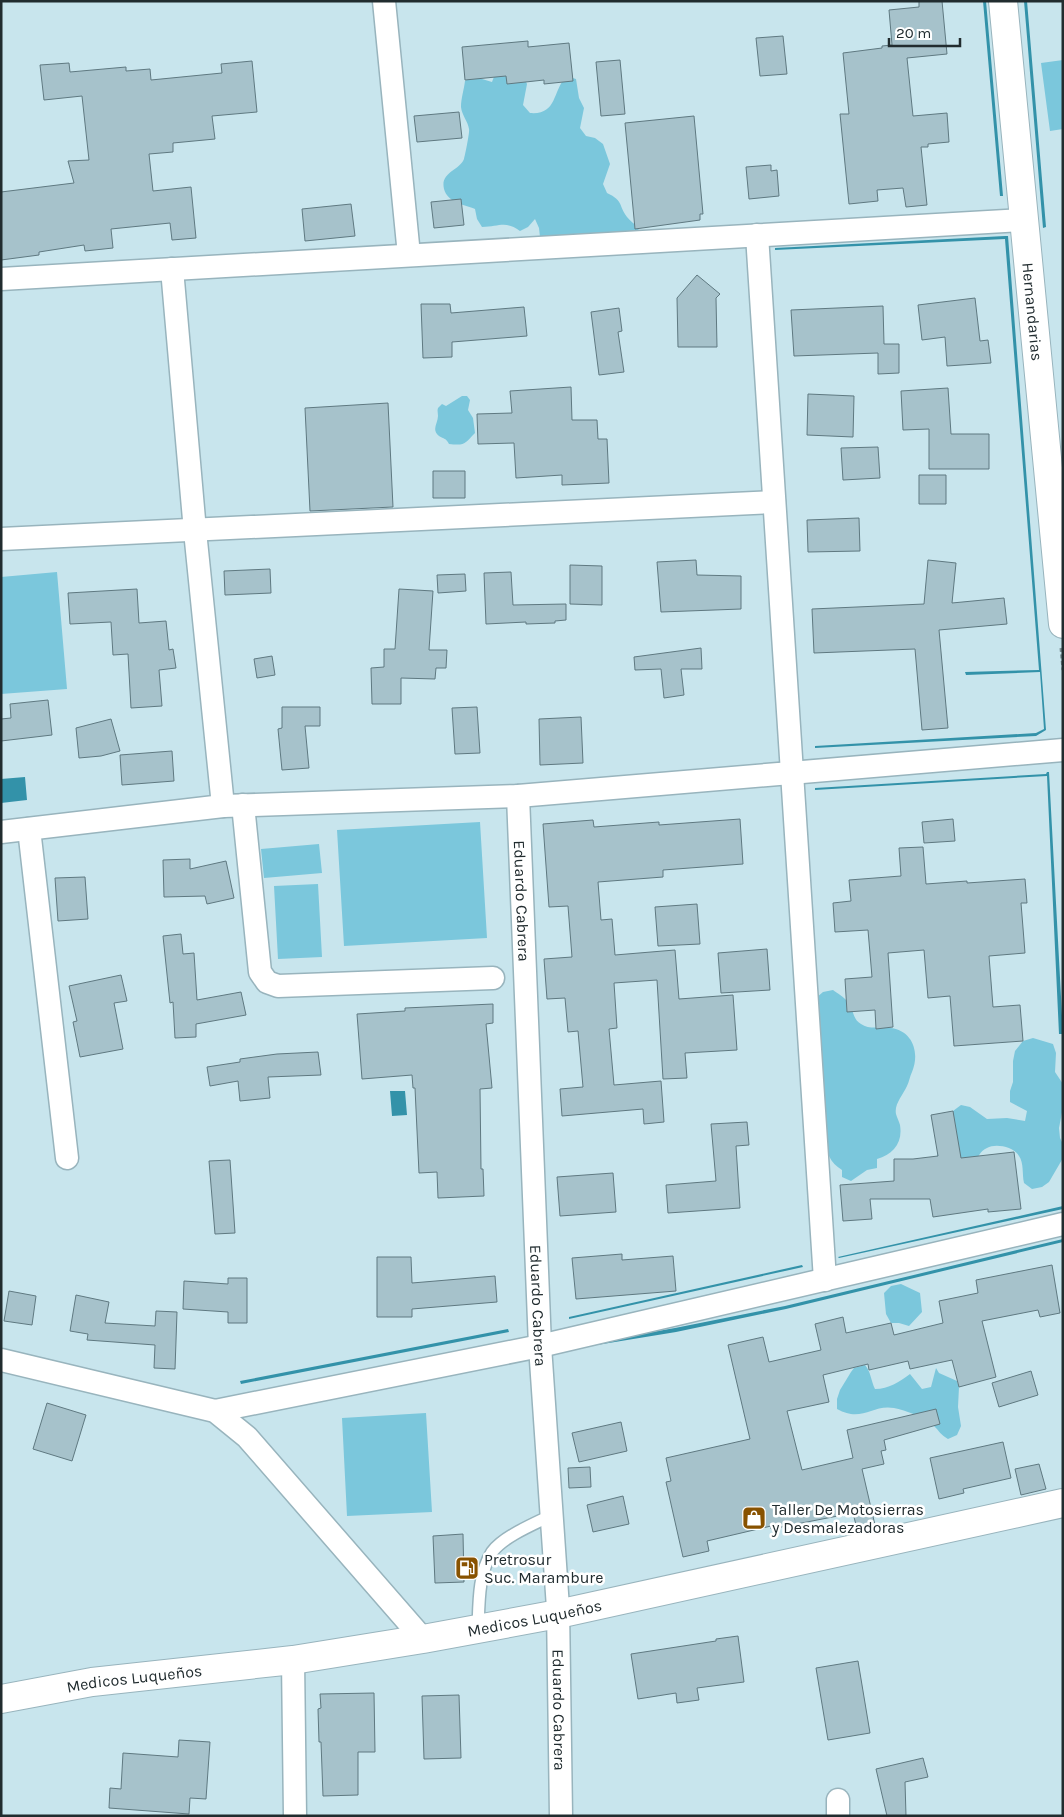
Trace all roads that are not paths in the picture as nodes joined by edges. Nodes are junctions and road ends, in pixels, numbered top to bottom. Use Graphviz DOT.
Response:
graph roads {
  1 [pos="384,1"];
  2 [pos="1003,1"];
  3 [pos="1024,220"];
  4 [pos="756,235"];
  5 [pos="409,256"];
  6 [pos="172,269"];
  7 [pos="1,279"];
  8 [pos="774,502"];
  9 [pos="195,530"];
  10 [pos="1,539"];
  11 [pos="1063,624"];
  12 [pos="1063,750"];
  13 [pos="792,773"];
  14 [pos="518,796"];
  15 [pos="233,805"];
  16 [pos="29,829"];
  17 [pos="1,832"];
  18 [pos="493,978"];
  19 [pos="67,1158"];
  20 [pos="1063,1224"];
  21 [pos="825,1280"];
  22 [pos="540,1346"];
  23 [pos="1,1360"];
  24 [pos="216,1411"];
  25 [pos="1063,1503"];
  26 [pos="552,1515"];
  27 [pos="558,1614"];
  28 [pos="478,1629"];
  29 [pos="423,1639"];
  30 [pos="293,1660"];
  31 [pos="1,1699"];
  32 [pos="296,1816"];
  33 [pos="561,1816"];
  1 -- 5 [label="street"];
  2 -- 3 [label="street, Hernandarias"];
  3 -- 4 [label="street"];
  3 -- 11 [label="street, Hernandarias"];
  4 -- 5 [label="street"];
  4 -- 8 [label="street"];
  5 -- 6 [label="street"];
  6 -- 7 [label="street"];
  6 -- 9 [label="street"];
  8 -- 9 [label="street"];
  8 -- 13 [label="street"];
  9 -- 10 [label="street"];
  9 -- 15 [label="street"];
  12 -- 13 [label="street"];
  13 -- 14 [label="street"];
  13 -- 21 [label="street"];
  14 -- 15 [label="street"];
  14 -- 22 [label="street, Eduardo Cabrera"];
  15 -- 16 [label="street"];
  15 -- 18 [label="street"];
  16 -- 17 [label="street"];
  16 -- 19 [label="street"];
  20 -- 21 [label="street"];
  21 -- 22 [label="street"];
  22 -- 24 [label="street"];
  22 -- 26 [label="street, Eduardo Cabrera"];
  23 -- 24 [label="street"];
  24 -- 29 [label="street"];
  25 -- 27 [label="street, Medicos Luqueños"];
  26 -- 27 [label="street, Eduardo Cabrera"];
  26 -- 28 [label="lane"];
  27 -- 28 [label="street, Medicos Luqueños"];
  27 -- 33 [label="street, Eduardo Cabrera"];
  28 -- 29 [label="street, Medicos Luqueños"];
  29 -- 30 [label="street, Medicos Luqueños"];
  30 -- 31 [label="street, Medicos Luqueños"];
  30 -- 32 [label="street"];
}
